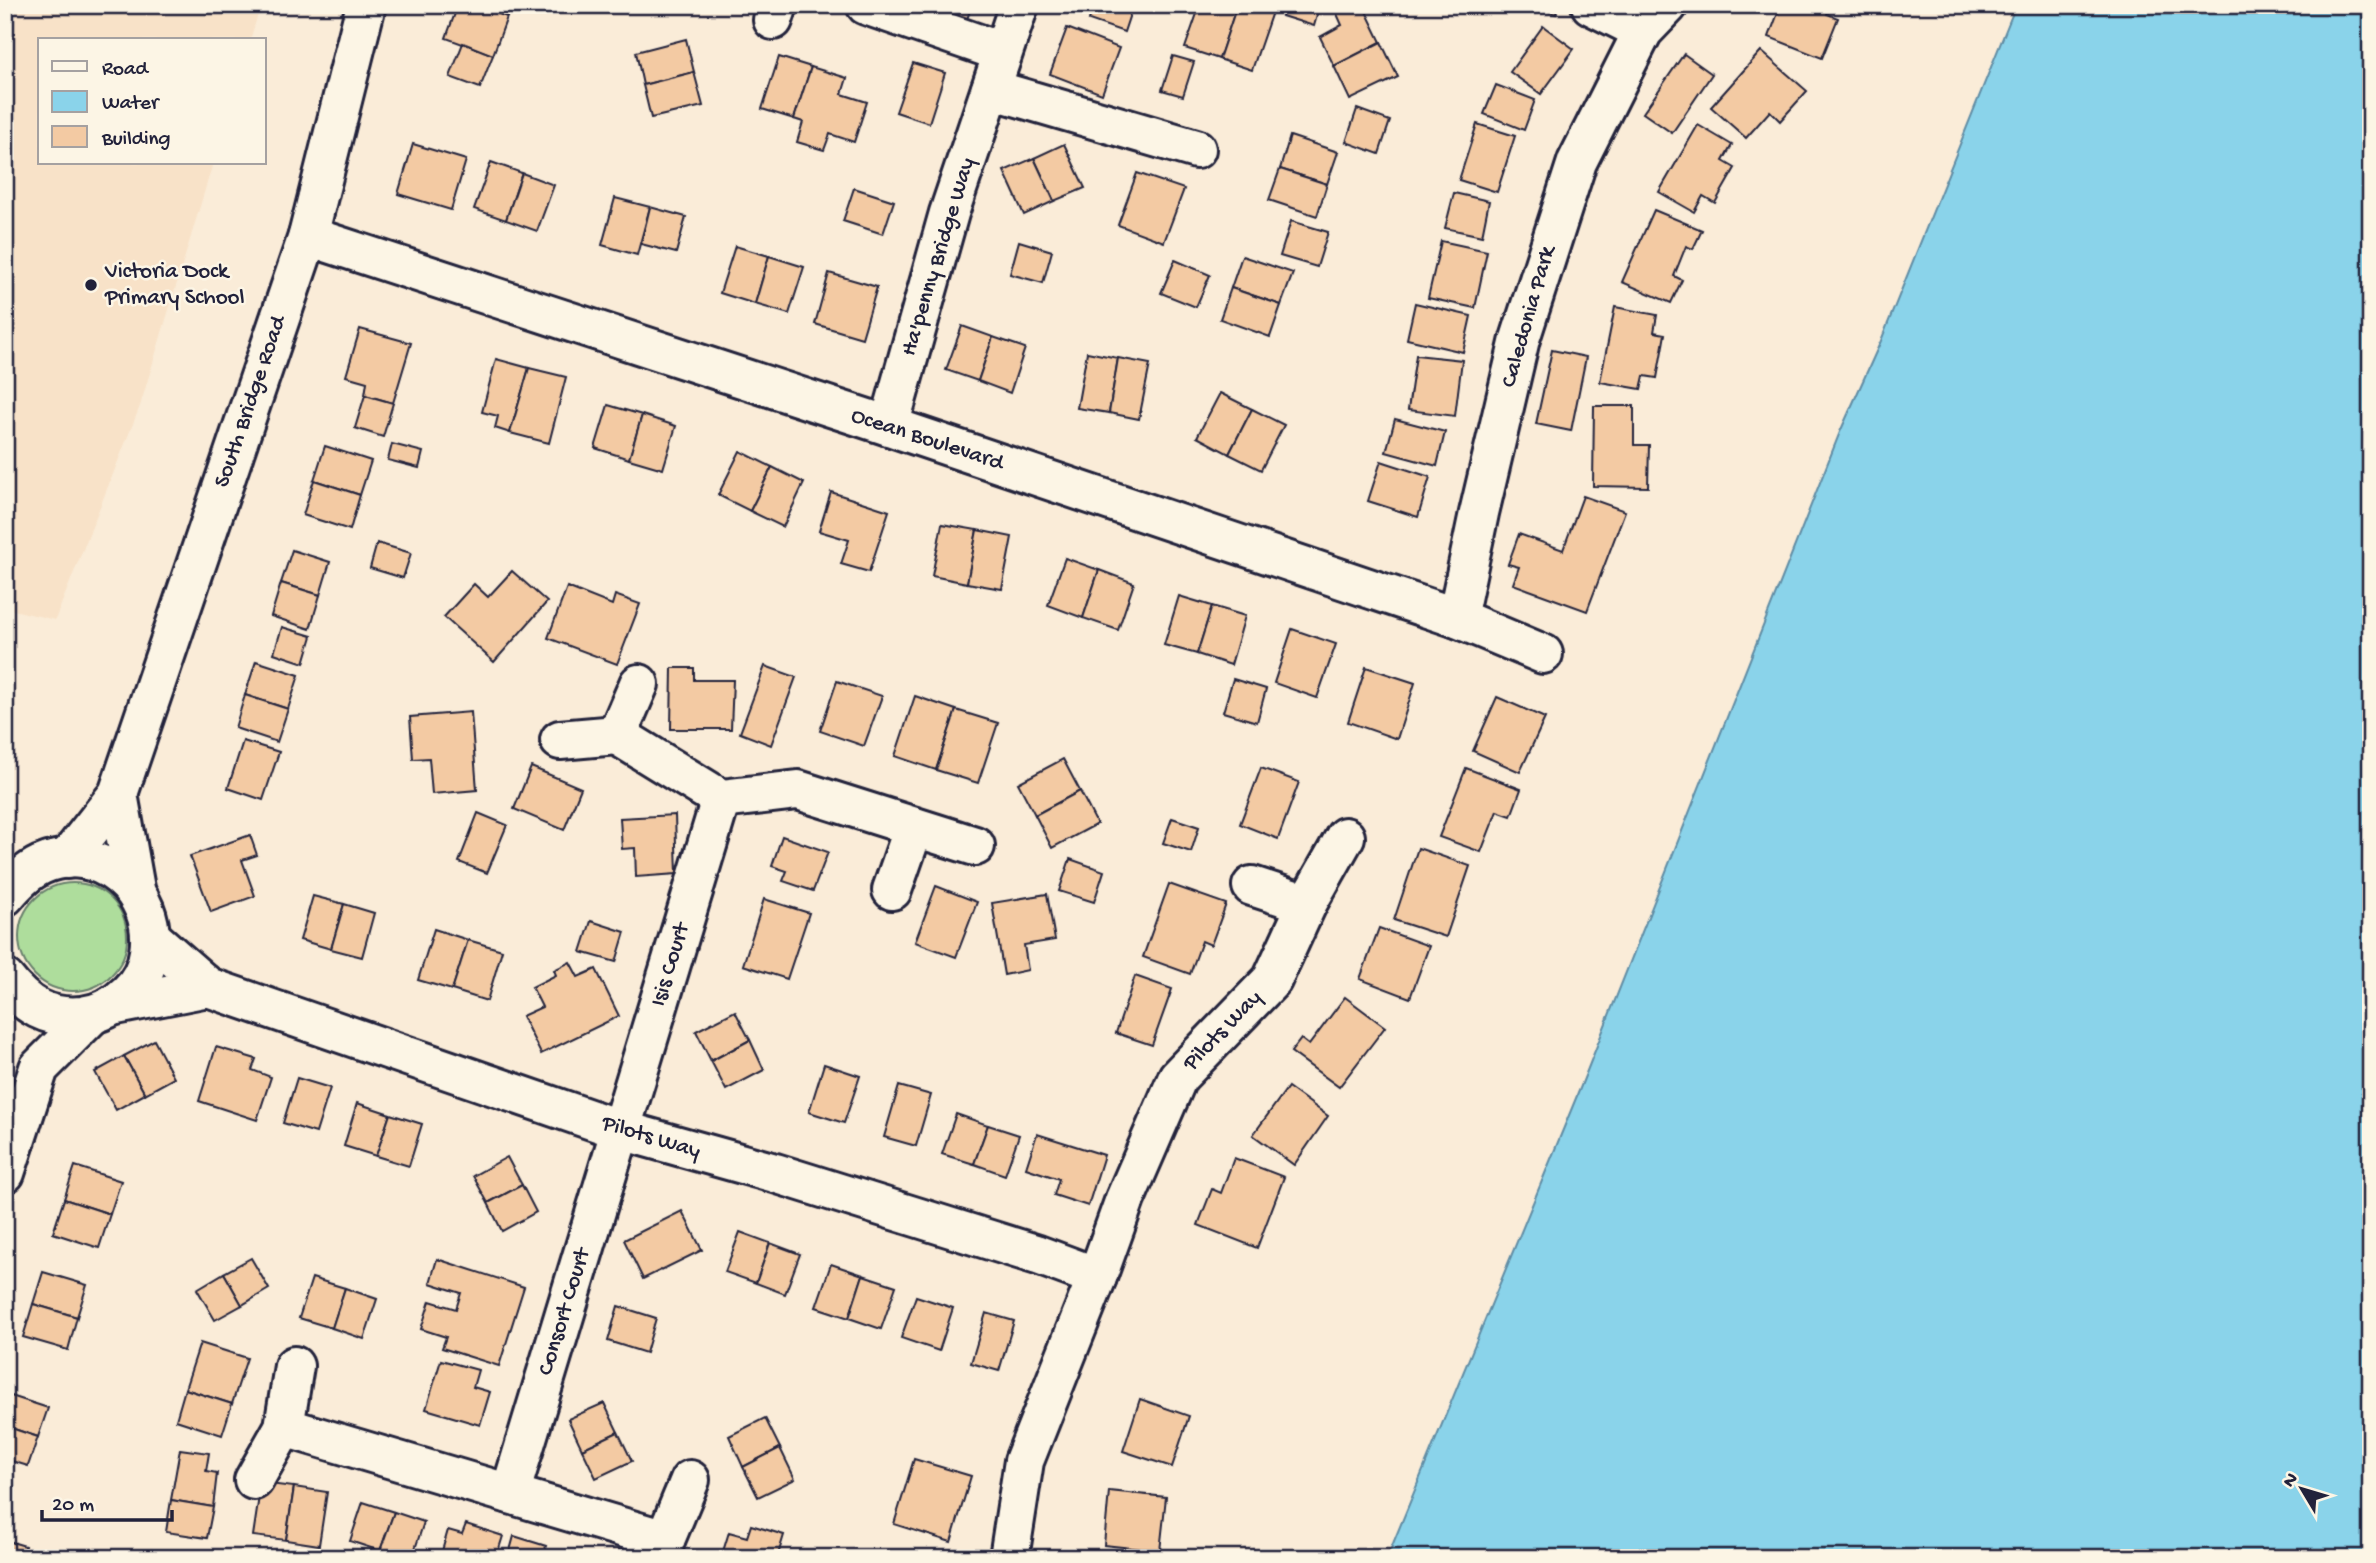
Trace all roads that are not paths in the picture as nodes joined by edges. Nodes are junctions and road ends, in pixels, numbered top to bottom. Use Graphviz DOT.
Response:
graph roads {
  1 [pos="366,5"];
  2 [pos="866,5"];
  3 [pos="1019,5"];
  4 [pos="1591,5"];
  5 [pos="1655,18"];
  6 [pos="1002,52"];
  7 [pos="991,89"];
  8 [pos="1196,149"];
  9 [pos="308,236"];
  10 [pos="889,426"];
  11 [pos="1457,618"];
  12 [pos="1543,654"];
  13 [pos="639,684"];
  14 [pos="617,735"];
  15 [pos="560,740"];
  16 [pos="118,794"];
  17 [pos="721,799"];
  18 [pos="914,827"];
  19 [pos="1345,837"];
  20 [pos="975,846"];
  21 [pos="67,859"];
  22 [pos="1252,886"];
  23 [pos="135,889"];
  24 [pos="892,890"];
  25 [pos="5,896"];
  26 [pos="1307,904"];
  27 [pos="152,938"];
  28 [pos="208,987"];
  29 [pos="12,988"];
  30 [pos="104,1010"];
  31 [pos="39,1068"];
  32 [pos="621,1130"];
  33 [pos="5,1173"];
  34 [pos="1097,1277"];
  35 [pos="294,1366"];
  36 [pos="284,1427"];
  37 [pos="254,1480"];
  38 [pos="690,1480"];
  39 [pos="510,1494"];
  40 [pos="663,1549"];
  41 [pos="1009,1558"];
  1 -- 9 [label="street, South Bridge Road"];
  2 -- 6 [label="street"];
  3 -- 6 [label="street, Ha'penny Bridge Way"];
  4 -- 5 [label="street, Caledonia Park"];
  5 -- 11 [label="street, Caledonia Park"];
  6 -- 7 [label="street, Ha'penny Bridge Way"];
  7 -- 8 [label="street"];
  7 -- 10 [label="street, Ha'penny Bridge Way"];
  9 -- 10 [label="street, Ocean Boulevard"];
  9 -- 16 [label="street, South Bridge Road"];
  10 -- 11 [label="street, Ocean Boulevard"];
  11 -- 12 [label="street, Ocean Boulevard"];
  13 -- 14 [label="street"];
  14 -- 15 [label="street"];
  14 -- 17 [label="street"];
  16 -- 21 [label="street, South Bridge Road"];
  16 -- 23 [label="street, South Bridge Road"];
  17 -- 18 [label="street"];
  17 -- 32 [label="street, Isis Court"];
  18 -- 20 [label="street"];
  18 -- 24 [label="street"];
  19 -- 26 [label="street, Pilots Way"];
  21 -- 23 [label="street"];
  21 -- 25 [label="street"];
  22 -- 26 [label="street"];
  23 -- 27 [label="street"];
  26 -- 34 [label="street, Pilots Way"];
  27 -- 28 [label="street, Pilots Way"];
  27 -- 30 [label="street"];
  28 -- 30 [label="street"];
  28 -- 32 [label="street, Pilots Way"];
  29 -- 30 [label="street"];
  29 -- 31 [label="street"];
  30 -- 31 [label="street"];
  31 -- 33 [label="street"];
  32 -- 34 [label="street, Pilots Way"];
  32 -- 39 [label="street, Consort Court"];
  34 -- 41 [label="street, Pilots Way"];
  35 -- 36 [label="street"];
  36 -- 37 [label="street"];
  36 -- 39 [label="street"];
  38 -- 40 [label="street"];
  39 -- 40 [label="street"];
}
